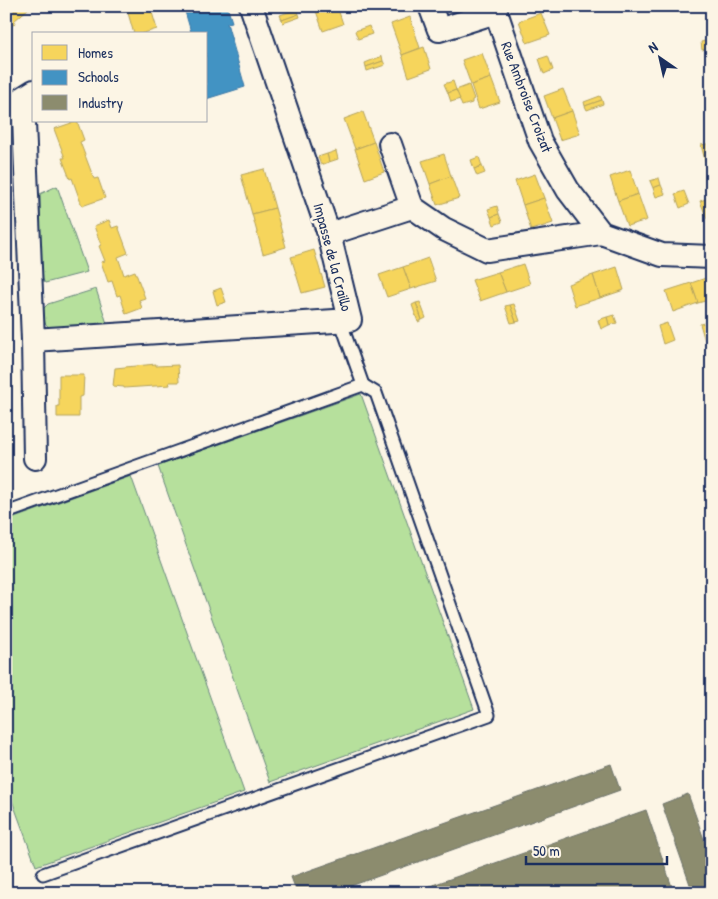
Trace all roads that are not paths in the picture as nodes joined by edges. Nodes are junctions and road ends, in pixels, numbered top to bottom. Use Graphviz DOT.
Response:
graph roads {
  1 [pos="251,6"];
  2 [pos="430,6"];
  3 [pos="495,9"];
  4 [pos="32,92"];
  5 [pos="390,144"];
  6 [pos="412,207"];
  7 [pos="601,233"];
  8 [pos="329,234"];
  9 [pos="712,257"];
  10 [pos="340,320"];
  11 [pos="33,340"];
  12 [pos="363,385"];
  13 [pos="35,458"];
  14 [pos="6,513"];
  15 [pos="43,874"];
  1 -- 8 [label="street, Impasse de la Craillo"];
  2 -- 3 [label="street"];
  3 -- 7 [label="street, Rue Ambroise Croizat"];
  4 -- 11 [label="street"];
  5 -- 6 [label="street"];
  6 -- 7 [label="street"];
  6 -- 8 [label="street"];
  7 -- 9 [label="street"];
  8 -- 10 [label="street, Impasse de la Craillo"];
  10 -- 11 [label="street, Impasse de la Craillo"];
  10 -- 12 [label="lane"];
  11 -- 13 [label="street"];
  12 -- 14 [label="lane"];
  12 -- 15 [label="lane"];
}
